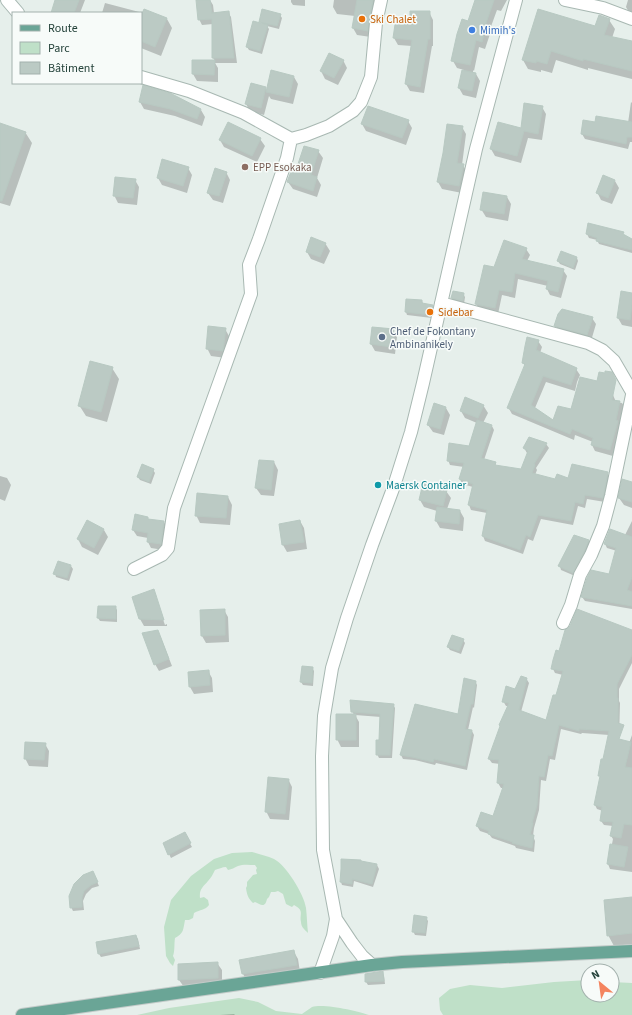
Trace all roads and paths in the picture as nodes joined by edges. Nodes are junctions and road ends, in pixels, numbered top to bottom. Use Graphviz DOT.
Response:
graph roads {
  1 [pos="7,0"];
  2 [pos="381,0"];
  3 [pos="516,0"];
  4 [pos="565,0"];
  5 [pos="17,12"];
  6 [pos="632,19"];
  7 [pos="142,77"];
  8 [pos="291,139"];
  9 [pos="441,303"];
  10 [pos="632,394"];
  11 [pos="134,569"];
  12 [pos="563,623"];
  13 [pos="336,919"];
  14 [pos="632,951"];
  15 [pos="372,965"];
  16 [pos="320,973"];
  17 [pos="22,1015"];
  1 -- 5 [label="street"];
  2 -- 8 [label="street"];
  3 -- 9 [label="street"];
  4 -- 6 [label="street"];
  7 -- 8 [label="street"];
  8 -- 11 [label="street"];
  9 -- 10 [label="street"];
  9 -- 13 [label="street"];
  10 -- 12 [label="street"];
  13 -- 15 [label="street"];
  13 -- 16 [label="street"];
  14 -- 15 [label="main road"];
  15 -- 16 [label="main road"];
  16 -- 17 [label="main road"];
}
